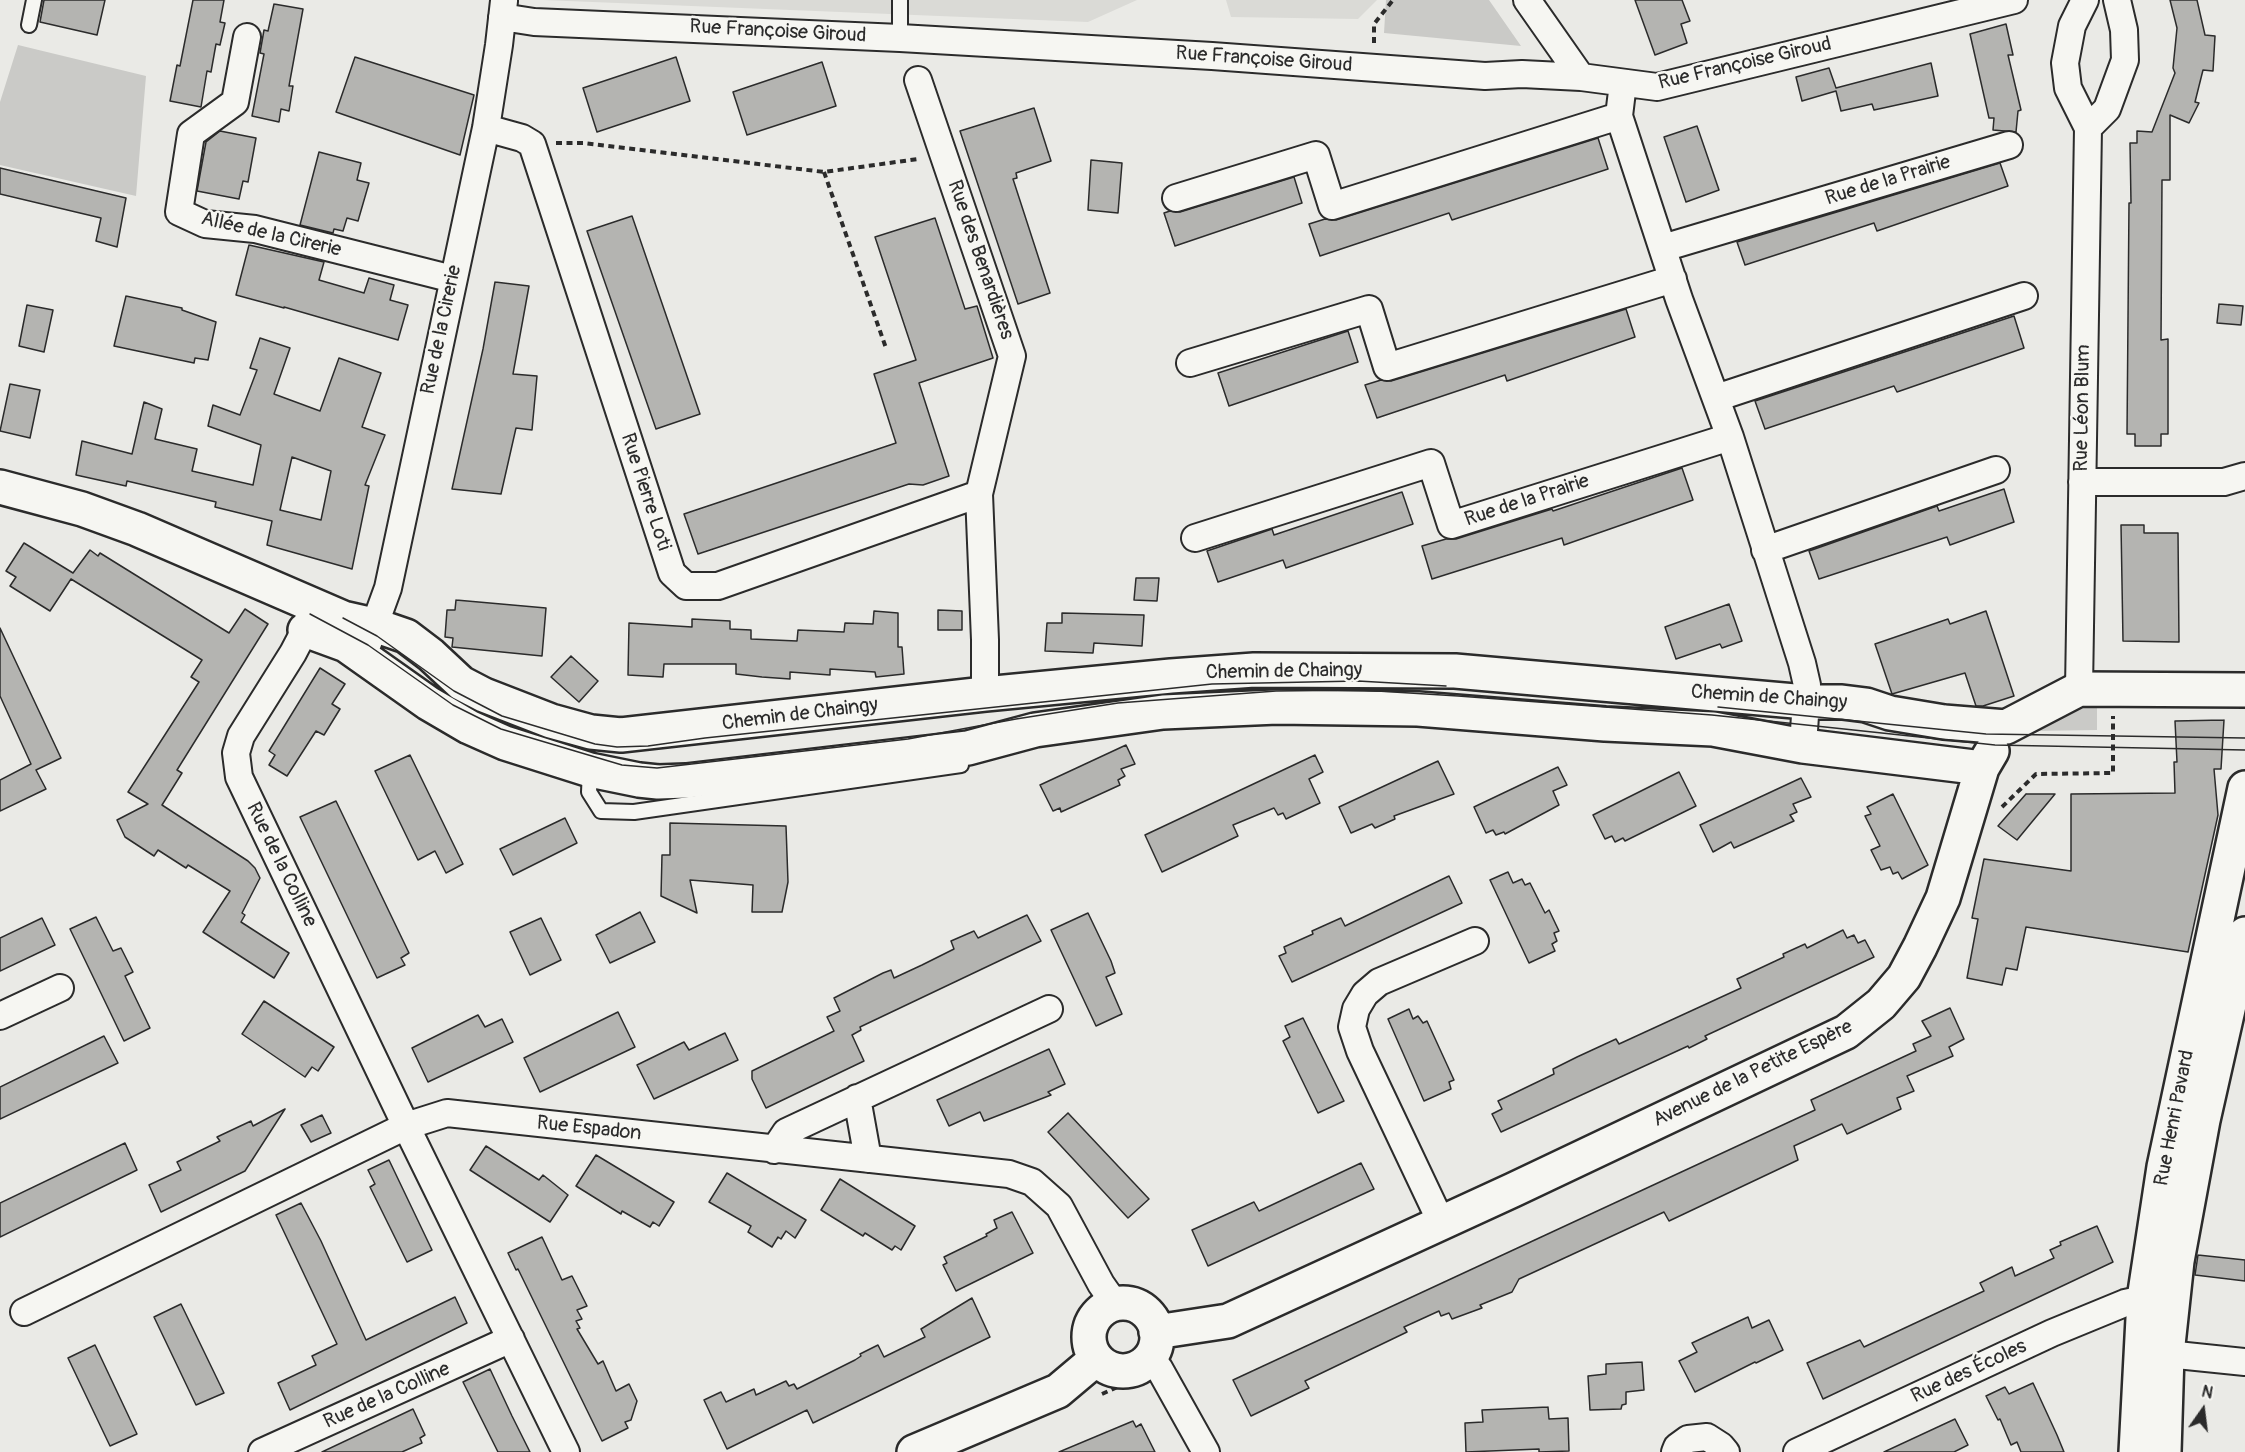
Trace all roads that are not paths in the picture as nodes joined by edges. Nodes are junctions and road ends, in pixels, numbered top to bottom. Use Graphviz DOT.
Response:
graph roads {
  1 [pos="34,0"];
  2 [pos="900,0"];
  3 [pos="1527,0"];
  4 [pos="2014,0"];
  5 [pos="2085,0"];
  6 [pos="2117,0"];
  7 [pos="503,9"];
  8 [pos="29,25"];
  9 [pos="247,37"];
  10 [pos="900,38"];
  11 [pos="1581,77"];
  12 [pos="918,80"];
  13 [pos="1623,83"];
  14 [pos="1619,116"];
  15 [pos="486,128"];
  16 [pos="2088,128"];
  17 [pos="2009,144"];
  18 [pos="1176,198"];
  19 [pos="1663,248"];
  20 [pos="453,279"];
  21 [pos="1673,279"];
  22 [pos="2024,296"];
  23 [pos="1190,363"];
  24 [pos="1716,398"];
  25 [pos="1730,437"];
  26 [pos="1996,470"];
  27 [pos="2245,476"];
  28 [pos="2082,482"];
  29 [pos="0,487"];
  30 [pos="979,494"];
  31 [pos="0,499"];
  32 [pos="1195,538"];
  33 [pos="1765,550"];
  34 [pos="309,616"];
  35 [pos="374,625"];
  36 [pos="364,657"];
  37 [pos="2079,689"];
  38 [pos="2245,690"];
  39 [pos="986,694"];
  40 [pos="1806,702"];
  41 [pos="2006,727"];
  42 [pos="1803,746"];
  43 [pos="1982,768"];
  44 [pos="2244,793"];
  45 [pos="2245,934"];
  46 [pos="1475,941"];
  47 [pos="60,988"];
  48 [pos="1049,1009"];
  49 [pos="0,1016"];
  50 [pos="857,1098"];
  51 [pos="406,1126"];
  52 [pos="774,1150"];
  53 [pos="868,1159"];
  54 [pos="1440,1222"];
  55 [pos="2144,1299"];
  56 [pos="1115,1304"];
  57 [pos="24,1312"];
  58 [pos="1156,1332"];
  59 [pos="511,1339"];
  60 [pos="2167,1354"];
  61 [pos="1096,1359"];
  62 [pos="2245,1362"];
  63 [pos="1145,1364"];
  64 [pos="262,1452"];
  65 [pos="566,1452"];
  66 [pos="914,1452"];
  67 [pos="1206,1452"];
  68 [pos="1675,1452"];
  69 [pos="1726,1452"];
  70 [pos="1797,1452"];
  71 [pos="2136,1452"];
  72 [pos="2164,1452"];
  1 -- 8 [label="lane"];
  2 -- 10 [label="lane"];
  3 -- 11 [label="street"];
  4 -- 13 [label="street, Rue Françoise Giroud"];
  5 -- 16 [label="street, Rue Léon Blum"];
  6 -- 16 [label="street"];
  7 -- 10 [label="street, Rue Françoise Giroud"];
  7 -- 15 [label="street, Rue de la Cirerie"];
  9 -- 20 [label="street, Allée de la Cirerie"];
  10 -- 11 [label="street, Rue Françoise Giroud"];
  11 -- 13 [label="street, Rue Françoise Giroud"];
  12 -- 30 [label="street, Rue des Benardières"];
  13 -- 14 [label="street"];
  14 -- 18 [label="street"];
  14 -- 19 [label="street"];
  15 -- 20 [label="street, Rue de la Cirerie"];
  15 -- 30 [label="street, Rue Pierre Loti"];
  16 -- 28 [label="street, Rue Léon Blum"];
  17 -- 19 [label="street, Rue de la Prairie"];
  19 -- 21 [label="street"];
  20 -- 35 [label="street, Rue de la Cirerie"];
  21 -- 23 [label="street"];
  21 -- 24 [label="street"];
  22 -- 24 [label="street"];
  24 -- 25 [label="street"];
  25 -- 32 [label="street, Rue de la Prairie"];
  25 -- 33 [label="street"];
  26 -- 33 [label="street"];
  27 -- 28 [label="street"];
  28 -- 37 [label="street, Rue Léon Blum"];
  29 -- 34 [label="street"];
  30 -- 39 [label="street, Rue des Benardières"];
  31 -- 34 [label="street"];
  33 -- 40 [label="street"];
  34 -- 35 [label="street, Chemin de Chaingy"];
  34 -- 36 [label="street, Chemin de Chaingy"];
  34 -- 51 [label="street, Rue de la Colline"];
  35 -- 36 [label="street, Rue de la Cirerie"];
  35 -- 39 [label="street, Chemin de Chaingy"];
  36 -- 42 [label="street, Chemin de Chaingy"];
  37 -- 38 [label="street"];
  37 -- 41 [label="street"];
  39 -- 40 [label="street, Chemin de Chaingy"];
  40 -- 41 [label="street, Chemin de Chaingy"];
  40 -- 42 [label="street"];
  41 -- 43 [label="street, Avenue de la Petite Espère"];
  42 -- 43 [label="street, Chemin de Chaingy"];
  43 -- 54 [label="street, Avenue de la Petite Espère"];
  44 -- 55 [label="street, Rue Henri Pavard"];
  45 -- 60 [label="street, Rue Henri Pavard"];
  46 -- 54 [label="street"];
  47 -- 49 [label="street"];
  48 -- 50 [label="street"];
  50 -- 52 [label="street"];
  50 -- 53 [label="street"];
  51 -- 52 [label="street, Rue Espadon"];
  51 -- 57 [label="street"];
  51 -- 59 [label="street, Rue de la Colline"];
  52 -- 53 [label="street, Rue Espadon"];
  53 -- 56 [label="street, Rue Espadon"];
  54 -- 58 [label="street, Avenue de la Petite Espère"];
  55 -- 70 [label="street, Rue des Écoles"];
  55 -- 71 [label="street, Rue Henri Pavard"];
  56 -- 58 [label="street"];
  56 -- 61 [label="street"];
  58 -- 63 [label="street"];
  59 -- 64 [label="street, Rue de la Colline"];
  59 -- 65 [label="street, Rue de la Colline"];
  60 -- 62 [label="street"];
  60 -- 72 [label="street, Rue Henri Pavard"];
  61 -- 63 [label="street"];
  61 -- 66 [label="street"];
  63 -- 67 [label="street"];
  68 -- 69 [label="street"];
}
